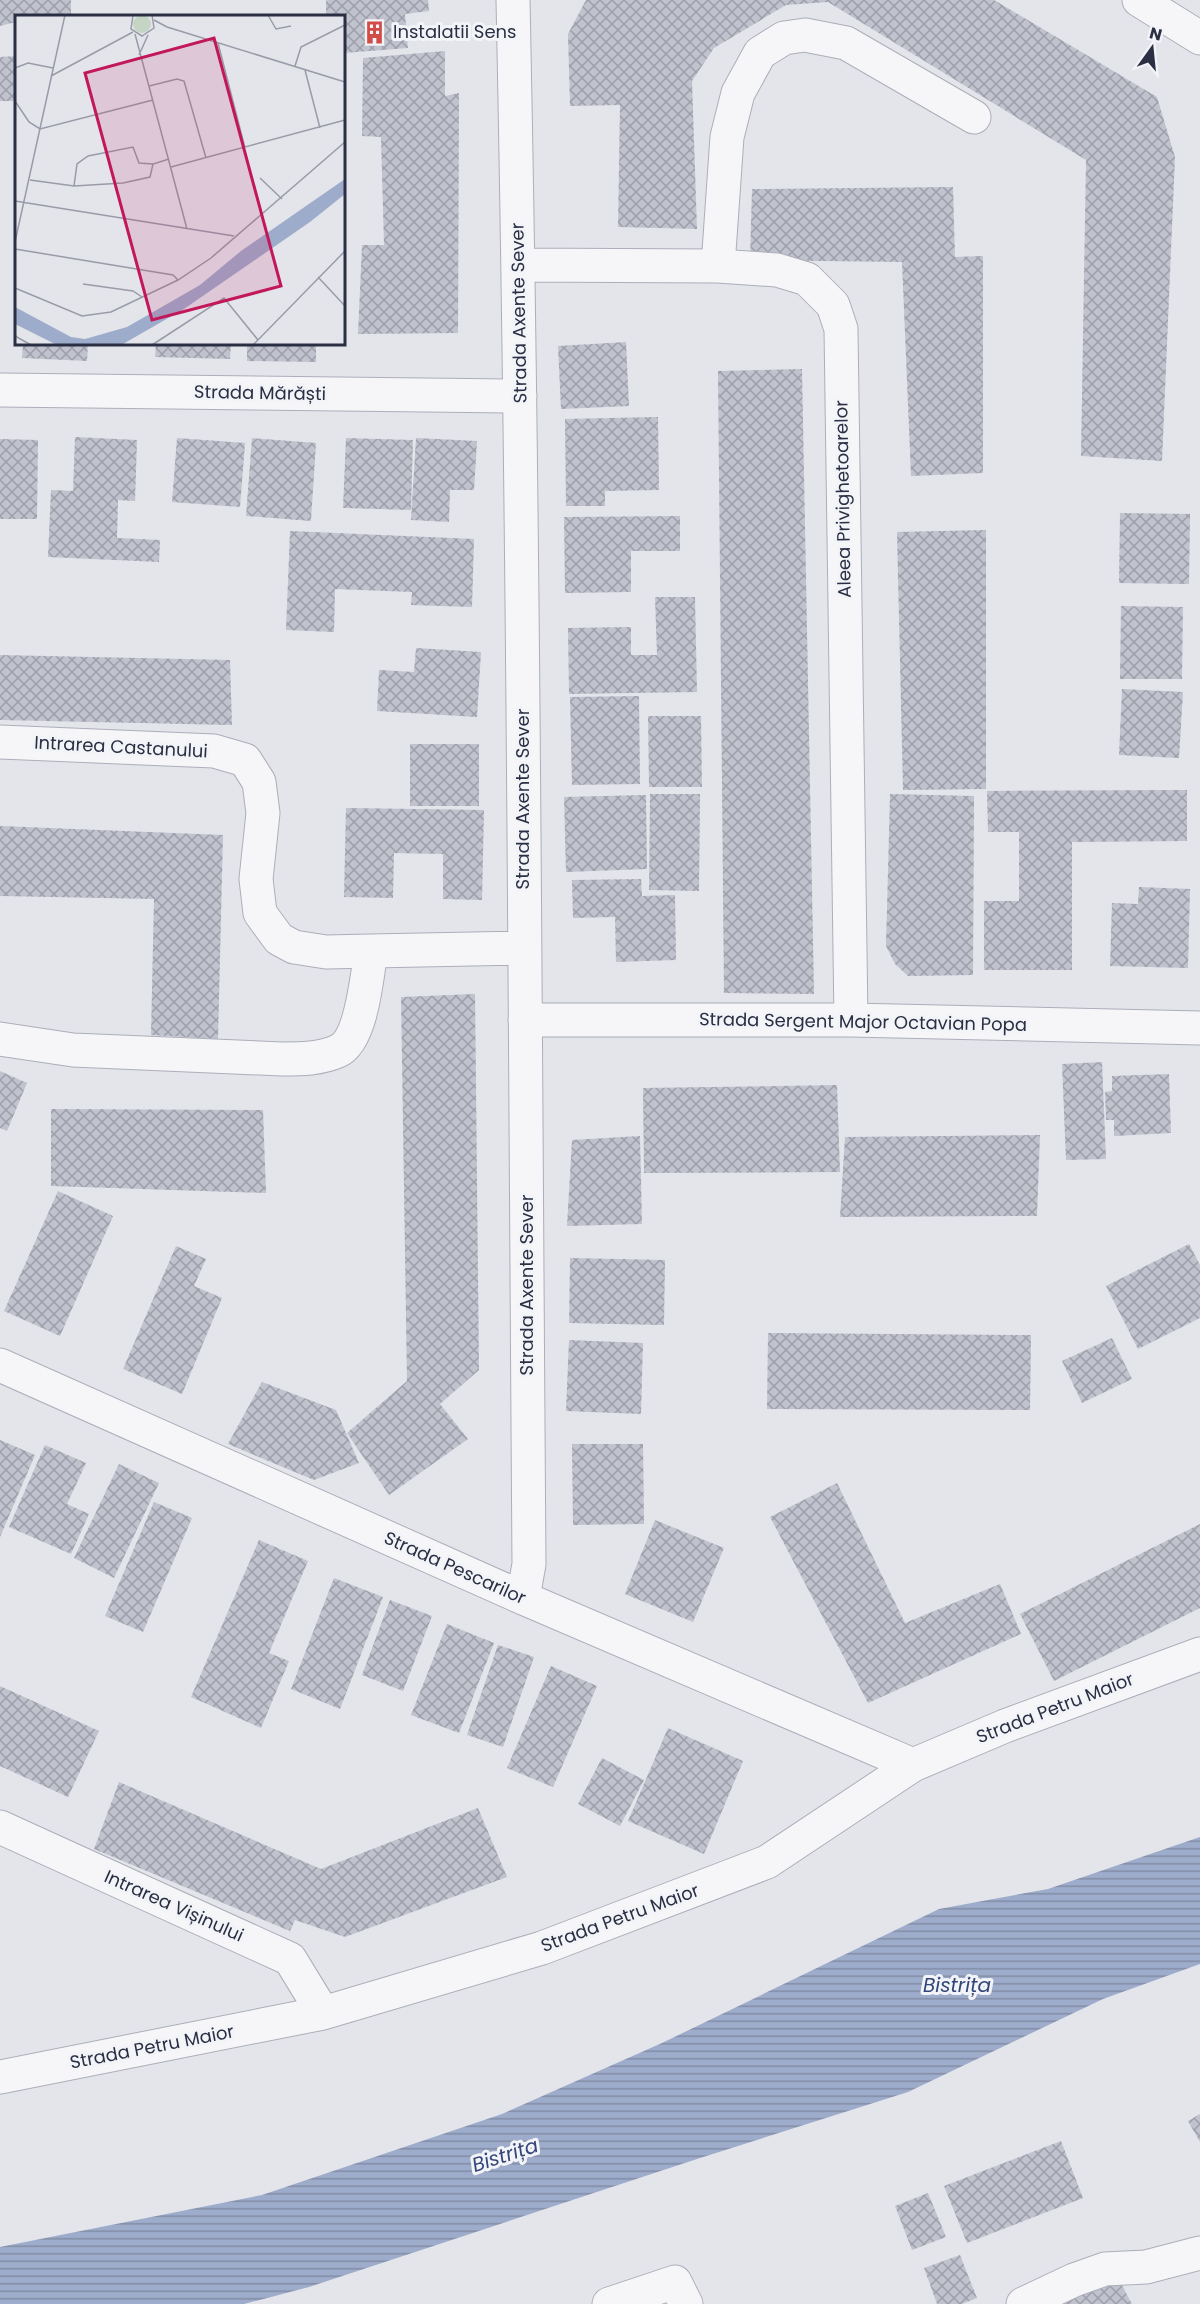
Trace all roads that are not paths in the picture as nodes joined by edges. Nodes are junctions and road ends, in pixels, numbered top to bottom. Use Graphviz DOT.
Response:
graph roads {
  1 [pos="513,0"];
  2 [pos="1138,0"];
  3 [pos="1200,38"];
  4 [pos="974,117"];
  5 [pos="518,265"];
  6 [pos="717,266"];
  7 [pos="0,390"];
  8 [pos="520,396"];
  9 [pos="0,742"];
  10 [pos="524,948"];
  11 [pos="371,951"];
  12 [pos="525,1020"];
  13 [pos="851,1020"];
  14 [pos="1200,1028"];
  15 [pos="0,1039"];
  16 [pos="0,1365"];
  17 [pos="523,1598"];
  18 [pos="1200,1654"];
  19 [pos="913,1765"];
  20 [pos="0,1827"];
  21 [pos="323,2013"];
  22 [pos="0,2077"];
  23 [pos="1200,2253"];
  24 [pos="609,2304"];
  25 [pos="686,2304"];
  26 [pos="1023,2304"];
  1 -- 5 [label="street, Strada Axente Sever"];
  2 -- 3 [label="street"];
  4 -- 6 [label="street"];
  5 -- 6 [label="street, Aleea Privighetoarelor"];
  5 -- 8 [label="street, Strada Axente Sever"];
  6 -- 13 [label="street, Aleea Privighetoarelor"];
  7 -- 8 [label="street, Strada Mărăști"];
  8 -- 10 [label="street, Strada Axente Sever"];
  9 -- 11 [label="street, Intrarea Castanului"];
  10 -- 11 [label="street, Intrarea Castanului"];
  10 -- 12 [label="street, Strada Axente Sever"];
  11 -- 15 [label="street"];
  12 -- 13 [label="street, Strada Sergent Major Octavian Popa"];
  12 -- 17 [label="street, Strada Axente Sever"];
  13 -- 14 [label="street, Strada Sergent Major Octavian Popa"];
  16 -- 17 [label="street, Strada Pescarilor"];
  17 -- 19 [label="street, Strada Pescarilor"];
  18 -- 19 [label="street, Strada Petru Maior"];
  19 -- 21 [label="street, Strada Petru Maior"];
  20 -- 21 [label="street, Intrarea Vișinului"];
  21 -- 22 [label="street, Strada Petru Maior"];
  23 -- 26 [label="street"];
  24 -- 25 [label="street"];
}
